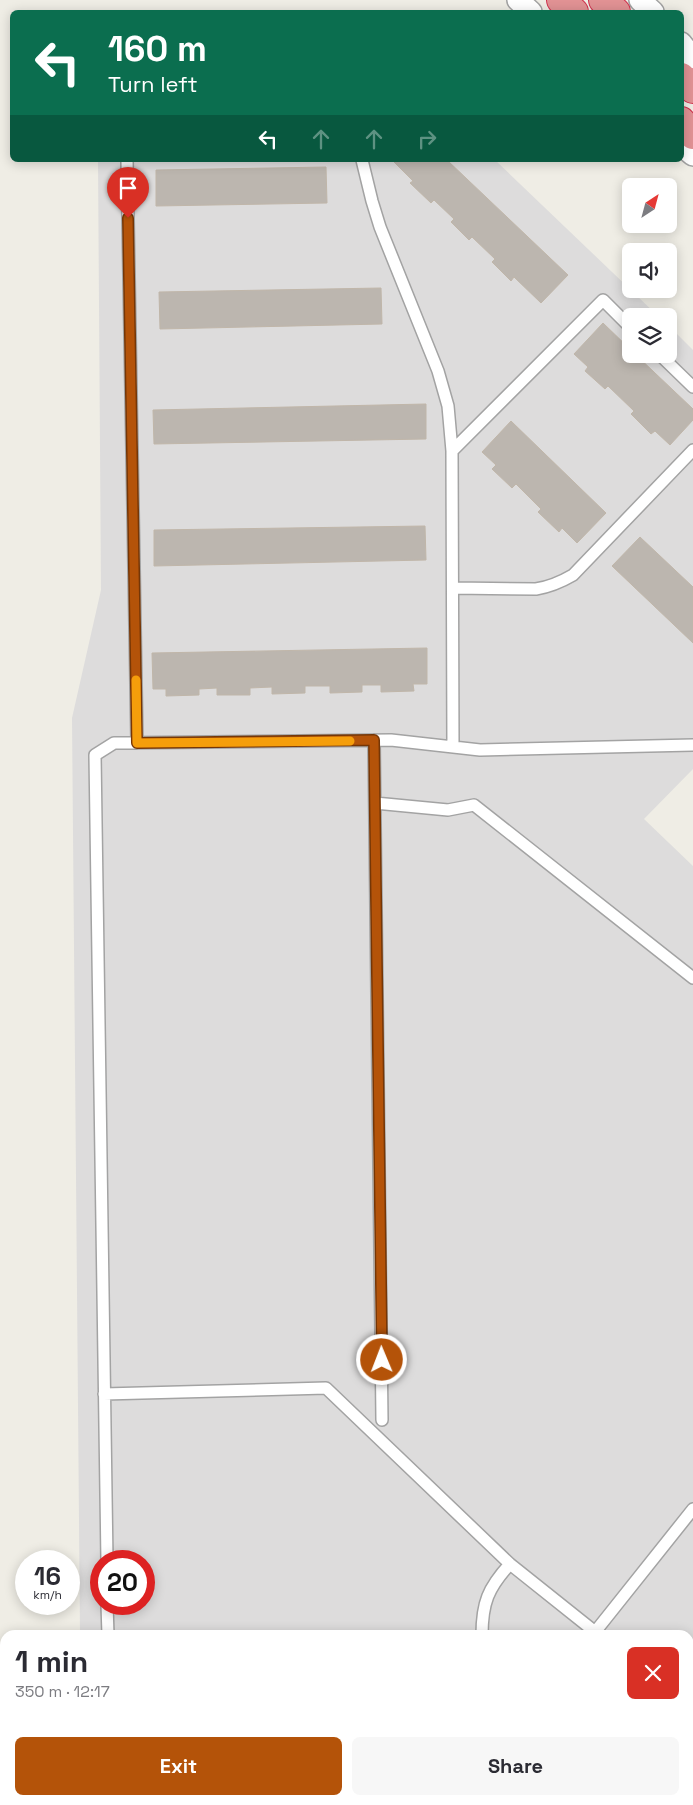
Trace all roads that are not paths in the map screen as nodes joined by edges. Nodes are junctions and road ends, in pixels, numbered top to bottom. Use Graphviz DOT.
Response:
graph roads {
  1 [pos="518,0"];
  2 [pos="561,0"];
  3 [pos="603,0"];
  4 [pos="640,0"];
  5 [pos="529,10"];
  6 [pos="572,10"];
  7 [pos="614,10"];
  8 [pos="650,10"];
  9 [pos="684,47"];
  10 [pos="693,58"];
  11 [pos="684,80"];
  12 [pos="693,89"];
  13 [pos="684,125"];
  14 [pos="693,136"];
  15 [pos="127,162"];
  16 [pos="362,162"];
  17 [pos="622,319"];
  18 [pos="668,363"];
  19 [pos="693,387"];
  20 [pos="693,450"];
  21 [pos="452,451"];
  22 [pos="453,588"];
  23 [pos="374,740"];
  24 [pos="137,743"];
  25 [pos="693,745"];
  26 [pos="453,747"];
  27 [pos="375,802"];
  28 [pos="693,978"];
  29 [pos="104,1394"];
  30 [pos="382,1420"];
  31 [pos="693,1509"];
  32 [pos="107,1550"];
  33 [pos="510,1564"];
  34 [pos="107,1615"];
  35 [pos="108,1630"];
  36 [pos="482,1630"];
  37 [pos="593,1630"];
  38 [pos="599,1630"];
  1 -- 5 [label="street"];
  2 -- 6 [label="highway"];
  3 -- 7 [label="highway"];
  4 -- 8 [label="street"];
  9 -- 10 [label="street"];
  11 -- 12 [label="highway"];
  13 -- 14 [label="highway"];
  15 -- 24 [label="lane"];
  16 -- 21 [label="lane"];
  17 -- 21 [label="lane"];
  18 -- 19 [label="lane"];
  20 -- 22 [label="lane"];
  21 -- 22 [label="lane"];
  22 -- 26 [label="lane"];
  23 -- 24 [label="lane"];
  23 -- 26 [label="lane"];
  23 -- 27 [label="lane"];
  24 -- 29 [label="lane"];
  25 -- 26 [label="lane"];
  27 -- 28 [label="lane"];
  27 -- 30 [label="lane"];
  29 -- 32 [label="lane"];
  29 -- 33 [label="lane"];
  31 -- 38 [label="lane"];
  33 -- 36 [label="lane"];
  33 -- 37 [label="lane"];
  34 -- 35 [label="lane"];
}
